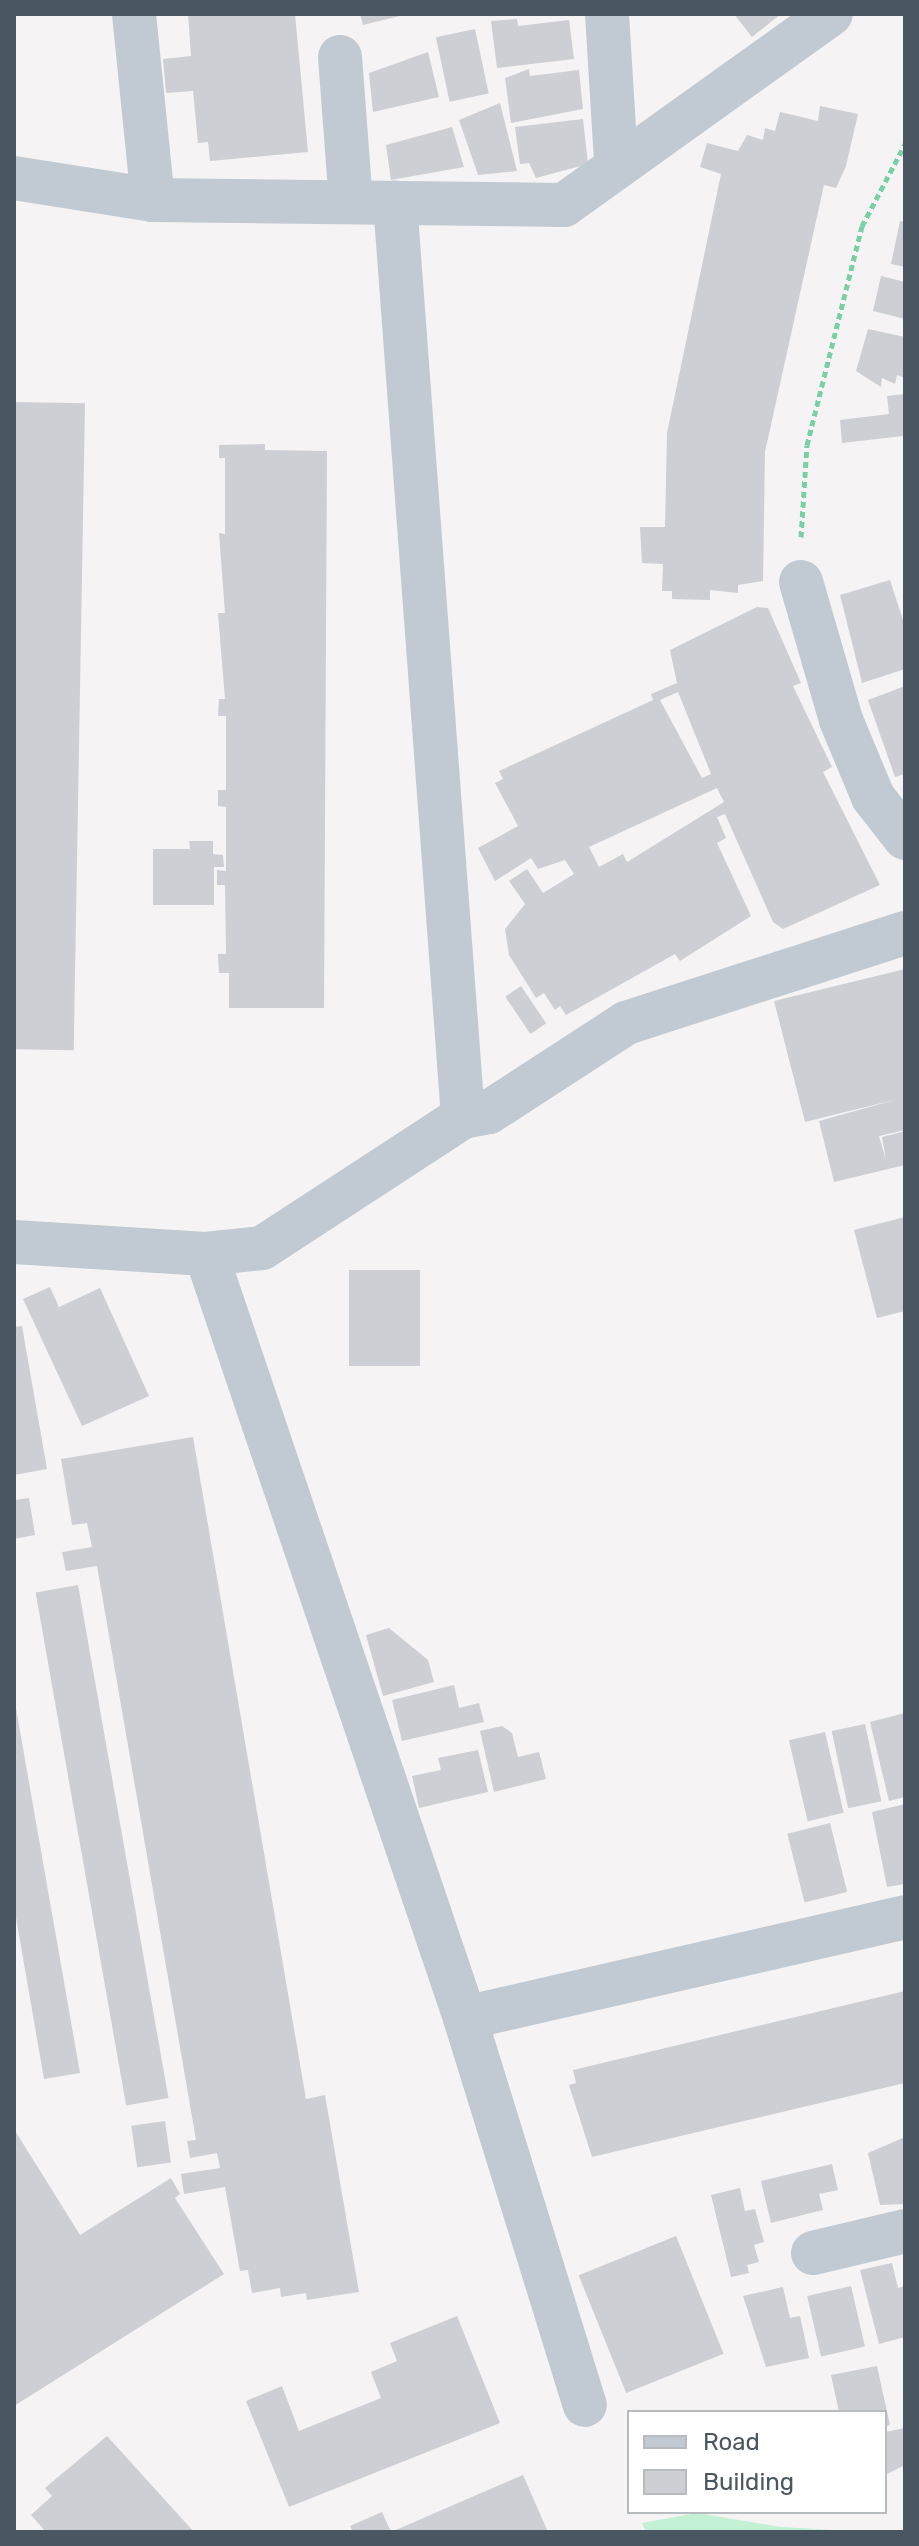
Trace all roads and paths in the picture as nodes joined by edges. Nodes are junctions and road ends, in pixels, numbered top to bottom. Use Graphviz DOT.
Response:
graph roads {
  1 [pos="134,14"];
  2 [pos="607,14"];
  3 [pos="831,14"];
  4 [pos="340,57"];
  5 [pos="905,144"];
  6 [pos="616,163"];
  7 [pos="14,178"];
  8 [pos="153,200"];
  9 [pos="351,202"];
  10 [pos="395,203"];
  11 [pos="801,582"];
  12 [pos="905,838"];
  13 [pos="905,933"];
  14 [pos="463,1117"];
  15 [pos="14,1242"];
  16 [pos="206,1254"];
  17 [pos="905,1917"];
  18 [pos="465,2018"];
  19 [pos="905,2231"];
  20 [pos="813,2253"];
  21 [pos="585,2405"];
  1 -- 8 [label="street"];
  2 -- 6 [label="street"];
  3 -- 6 [label="street"];
  4 -- 9 [label="street"];
  5 -- 11 [label="path"];
  6 -- 10 [label="street"];
  7 -- 8 [label="street"];
  8 -- 9 [label="street"];
  9 -- 10 [label="street"];
  10 -- 14 [label="street"];
  11 -- 12 [label="street"];
  13 -- 14 [label="street"];
  14 -- 16 [label="street"];
  15 -- 16 [label="street"];
  16 -- 18 [label="street"];
  17 -- 18 [label="street"];
  18 -- 21 [label="street"];
  19 -- 20 [label="street"];
}
